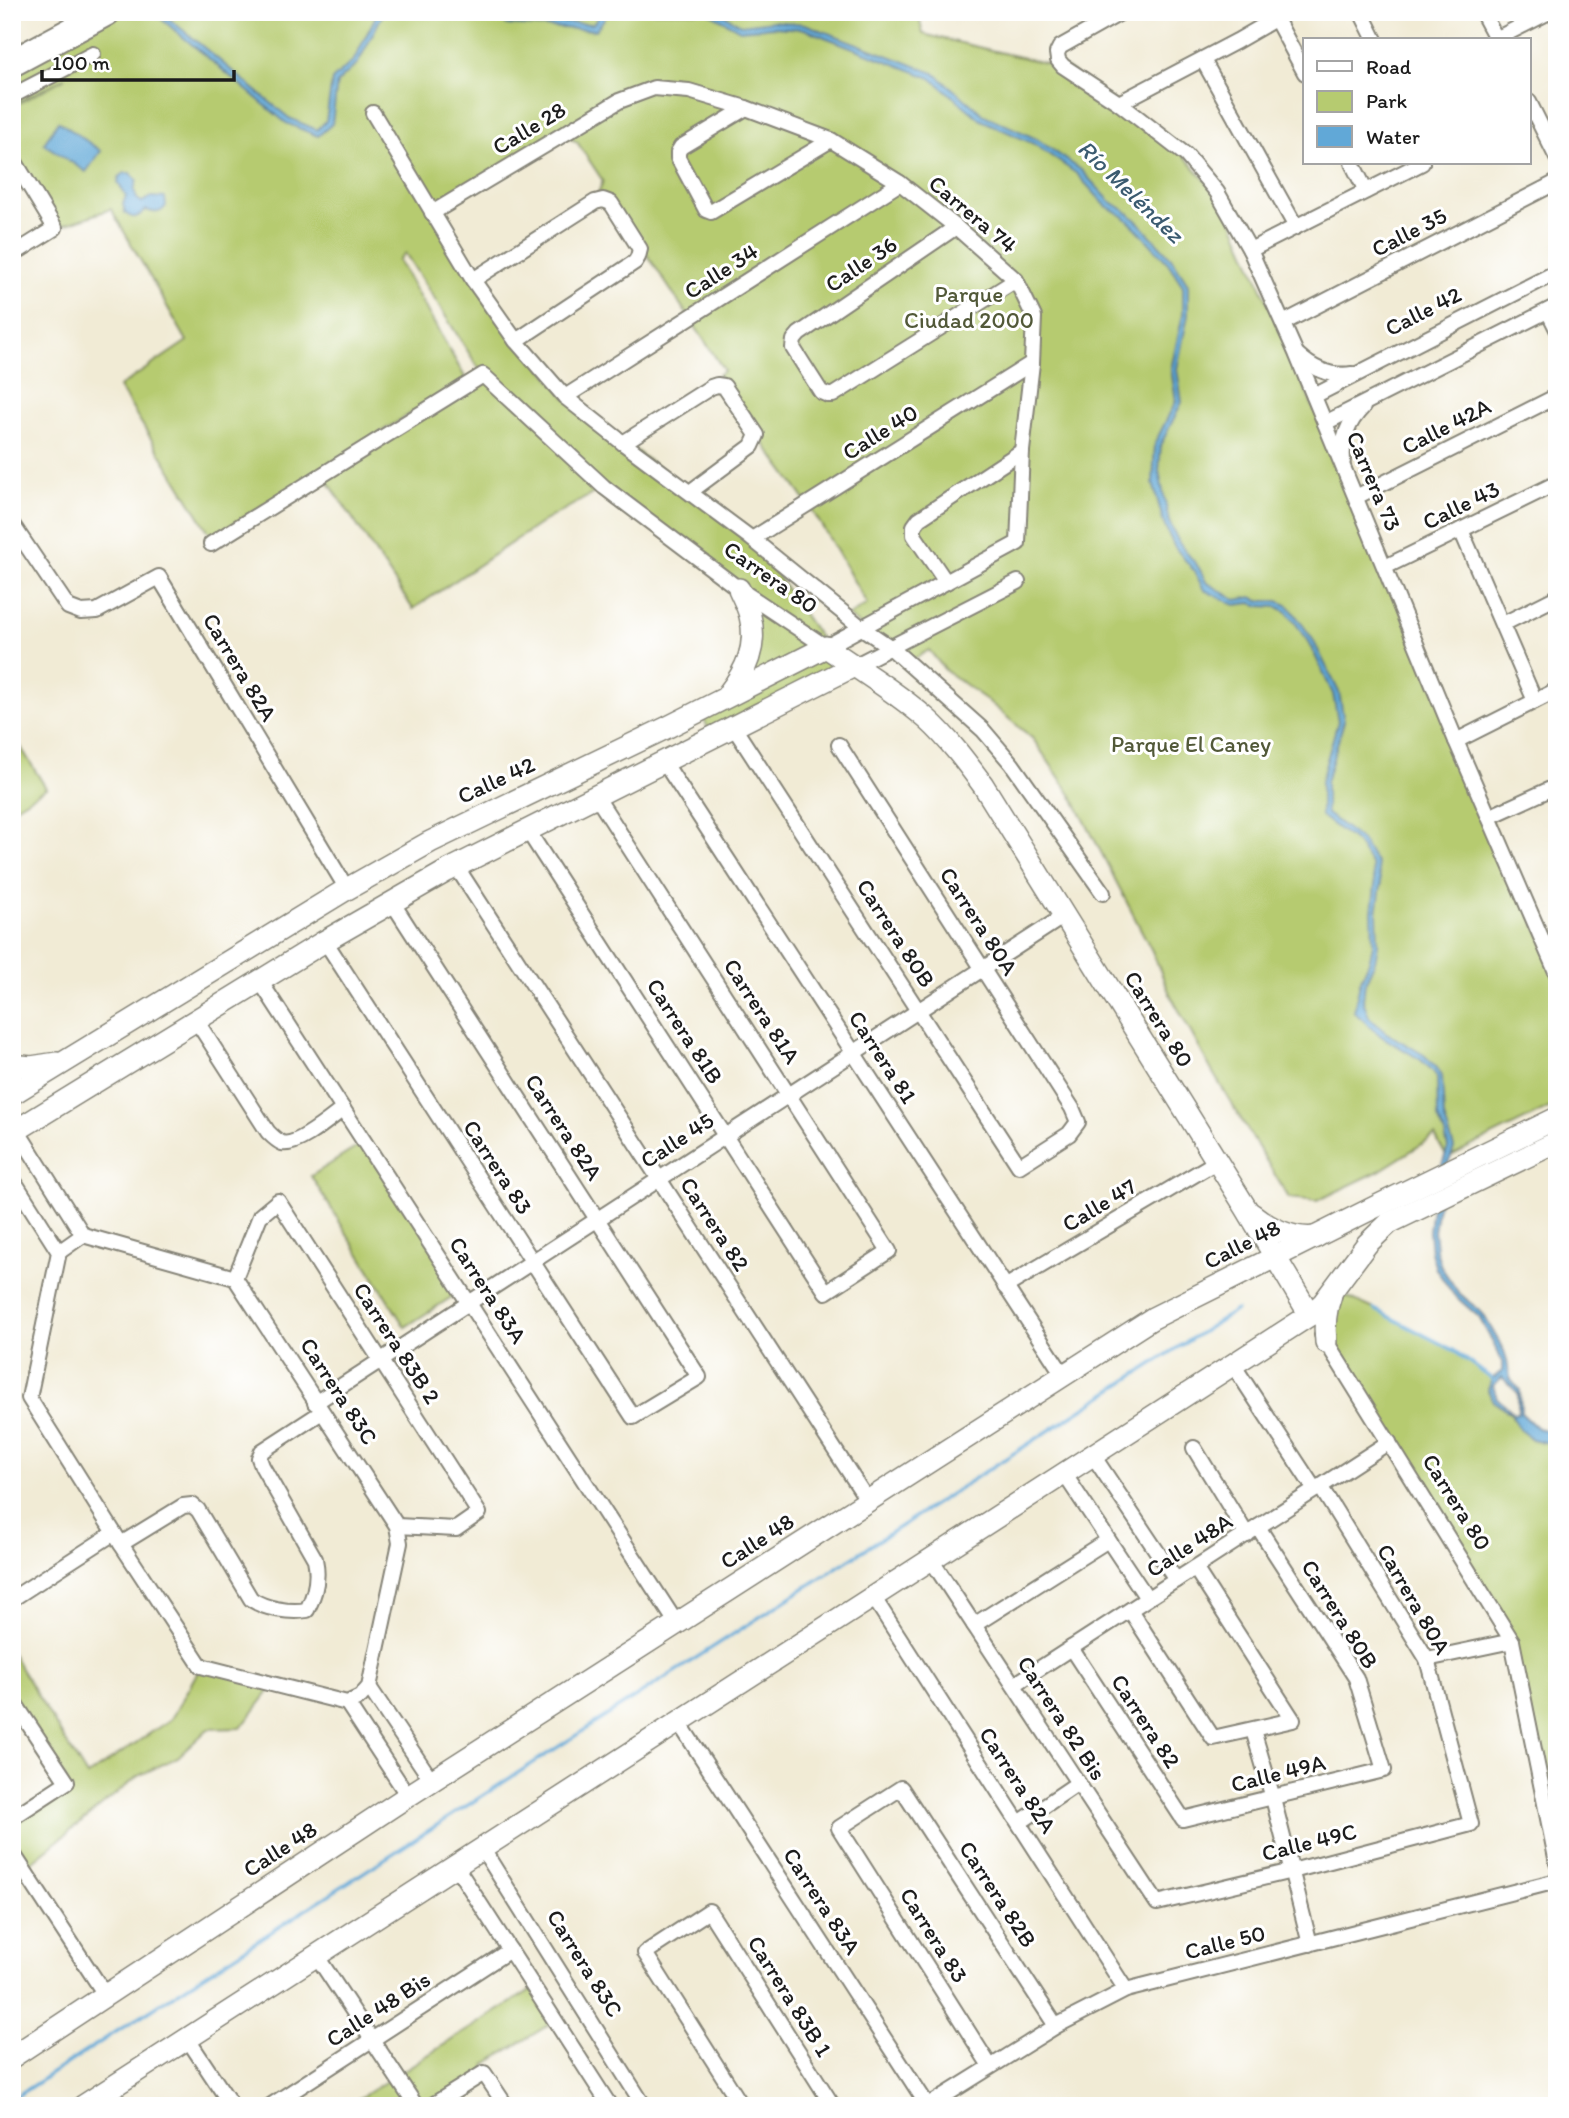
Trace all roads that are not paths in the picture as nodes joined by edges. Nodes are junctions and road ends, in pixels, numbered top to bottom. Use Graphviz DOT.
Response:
graph roads {
  1 [pos="107,12"];
  2 [pos="1122,12"];
  3 [pos="1361,12"];
  4 [pos="1482,12"];
  5 [pos="1549,12"];
  6 [pos="1282,15"];
  7 [pos="1374,38"];
  8 [pos="1496,38"];
  9 [pos="1499,38"];
  10 [pos="93,54"];
  11 [pos="20,59"];
  12 [pos="1203,60"];
  13 [pos="1303,68"];
  14 [pos="654,88"];
  15 [pos="12,96"];
  16 [pos="1119,103"];
  17 [pos="1530,106"];
  18 [pos="746,108"];
  19 [pos="373,113"];
  20 [pos="831,140"];
  21 [pos="12,157"];
  22 [pos="1557,158"];
  23 [pos="1352,164"];
  24 [pos="1420,164"];
  25 [pos="1557,182"];
  26 [pos="900,183"];
  27 [pos="1366,191"];
  28 [pos="432,213"];
  29 [pos="956,227"];
  30 [pos="1296,227"];
  31 [pos="1250,250"];
  32 [pos="12,255"];
  33 [pos="1557,272"];
  34 [pos="473,280"];
  35 [pos="1016,280"];
  36 [pos="1552,308"];
  37 [pos="1283,323"];
  38 [pos="1557,329"];
  39 [pos="516,341"];
  40 [pos="1296,353"];
  41 [pos="1032,363"];
  42 [pos="1357,374"];
  43 [pos="1314,396"];
  44 [pos="1557,396"];
  45 [pos="565,397"];
  46 [pos="1369,401"];
  47 [pos="1325,423"];
  48 [pos="623,443"];
  49 [pos="1021,451"];
  50 [pos="1344,469"];
  51 [pos="1557,483"];
  52 [pos="690,492"];
  53 [pos="1356,497"];
  54 [pos="12,524"];
  55 [pos="1461,530"];
  56 [pos="752,539"];
  57 [pos="1018,543"];
  58 [pos="211,544"];
  59 [pos="1385,567"];
  60 [pos="946,582"];
  61 [pos="1018,582"];
  62 [pos="739,589"];
  63 [pos="1557,597"];
  64 [pos="1503,624"];
  65 [pos="862,628"];
  66 [pos="826,647"];
  67 [pos="890,647"];
  68 [pos="854,666"];
  69 [pos="1557,690"];
  70 [pos="726,697"];
  71 [pos="1535,701"];
  72 [pos="733,726"];
  73 [pos="1456,741"];
  74 [pos="839,745"];
  75 [pos="664,762"];
  76 [pos="1557,786"];
  77 [pos="596,796"];
  78 [pos="1489,817"];
  79 [pos="528,831"];
  80 [pos="456,866"];
  81 [pos="347,889"];
  82 [pos="1103,893"];
  83 [pos="392,902"];
  84 [pos="1064,916"];
  85 [pos="325,941"];
  86 [pos="984,969"];
  87 [pos="1557,974"];
  88 [pos="260,981"];
  89 [pos="919,1010"];
  90 [pos="196,1020"];
  91 [pos="853,1053"];
  92 [pos="76,1056"];
  93 [pos="12,1065"];
  94 [pos="12,1094"];
  95 [pos="789,1095"];
  96 [pos="343,1109"];
  97 [pos="1557,1118"];
  98 [pos="14,1128"];
  99 [pos="726,1136"];
  100 [pos="1557,1142"];
  101 [pos="1216,1162"];
  102 [pos="1020,1166"];
  103 [pos="12,1178"];
  104 [pos="659,1179"];
  105 [pos="1245,1208"];
  106 [pos="1384,1214"];
  107 [pos="597,1219"];
  108 [pos="83,1235"];
  109 [pos="1318,1236"];
  110 [pos="59,1252"];
  111 [pos="1275,1258"];
  112 [pos="532,1261"];
  113 [pos="235,1278"];
  114 [pos="1006,1287"];
  115 [pos="1333,1290"];
  116 [pos="826,1292"];
  117 [pos="468,1303"];
  118 [pos="1310,1315"];
  119 [pos="1326,1342"];
  120 [pos="382,1360"];
  121 [pos="1232,1363"];
  122 [pos="1064,1376"];
  123 [pos="318,1407"];
  124 [pos="633,1417"];
  125 [pos="1389,1442"];
  126 [pos="1194,1448"];
  127 [pos="1092,1454"];
  128 [pos="1063,1472"];
  129 [pos="1318,1488"];
  130 [pos="868,1501"];
  131 [pos="397,1526"];
  132 [pos="1252,1531"];
  133 [pos="117,1539"];
  134 [pos="1108,1540"];
  135 [pos="930,1558"];
  136 [pos="1195,1568"];
  137 [pos="1176,1580"];
  138 [pos="872,1595"];
  139 [pos="1147,1598"];
  140 [pos="12,1600"];
  141 [pos="1130,1609"];
  142 [pos="677,1624"];
  143 [pos="974,1625"];
  144 [pos="1512,1641"];
  145 [pos="1070,1648"];
  146 [pos="1427,1659"];
  147 [pos="1014,1685"];
  148 [pos="369,1687"];
  149 [pos="12,1699"];
  150 [pos="347,1703"];
  151 [pos="678,1721"];
  152 [pos="1253,1730"];
  153 [pos="1384,1770"];
  154 [pos="432,1781"];
  155 [pos="1078,1783"];
  156 [pos="408,1796"];
  157 [pos="1273,1798"];
  158 [pos="12,1818"];
  159 [pos="1183,1819"];
  160 [pos="1019,1823"];
  161 [pos="1471,1824"];
  162 [pos="839,1828"];
  163 [pos="482,1848"];
  164 [pos="12,1852"];
  165 [pos="1557,1863"];
  166 [pos="455,1865"];
  167 [pos="1292,1871"];
  168 [pos="1557,1881"];
  169 [pos="1157,1903"];
  170 [pos="1310,1944"];
  171 [pos="510,1950"];
  172 [pos="316,1955"];
  173 [pos="1126,1990"];
  174 [pos="106,1996"];
  175 [pos="1056,2026"];
  176 [pos="187,2038"];
  177 [pos="372,2039"];
  178 [pos="12,2057"];
  179 [pos="989,2066"];
  180 [pos="83,2106"];
  181 [pos="232,2106"];
  182 [pos="270,2106"];
  183 [pos="416,2106"];
  184 [pos="430,2106"];
  185 [pos="506,2106"];
  186 [pos="610,2106"];
  187 [pos="644,2106"];
  188 [pos="742,2106"];
  189 [pos="833,2106"];
  190 [pos="928,2106"];
  1 -- 11 [label="highway"];
  2 -- 16 [label="street, Carrera 73"];
  3 -- 7 [label="street"];
  4 -- 8 [label="street"];
  5 -- 9 [label="street"];
  6 -- 12 [label="street"];
  6 -- 13 [label="street"];
  10 -- 15 [label="street"];
  12 -- 16 [label="street"];
  12 -- 30 [label="street"];
  14 -- 18 [label="street, Carrera 74"];
  14 -- 28 [label="street, Calle 28"];
  16 -- 31 [label="street, Carrera 73"];
  17 -- 22 [label="street"];
  18 -- 20 [label="street, Carrera 74"];
  18 -- 20 [label="street"];
  19 -- 28 [label="street, Carrera 80"];
  20 -- 26 [label="street, Carrera 74"];
  21 -- 32 [label="street"];
  23 -- 27 [label="street"];
  24 -- 27 [label="street"];
  25 -- 37 [label="street, Calle 35"];
  26 -- 29 [label="street, Carrera 74"];
  26 -- 45 [label="street, Calle 34"];
  27 -- 30 [label="street"];
  28 -- 34 [label="street, Carrera 80"];
  29 -- 35 [label="street, Carrera 74"];
  29 -- 35 [label="street, Calle 36"];
  30 -- 31 [label="street"];
  31 -- 37 [label="street, Carrera 73"];
  33 -- 42 [label="street, Calle 42"];
  34 -- 39 [label="street, Carrera 80"];
  34 -- 39 [label="street"];
  35 -- 41 [label="street, Carrera 74"];
  36 -- 38 [label="street"];
  36 -- 46 [label="street"];
  37 -- 40 [label="street, Carrera 73"];
  39 -- 45 [label="street, Carrera 80"];
  40 -- 42 [label="street"];
  40 -- 43 [label="street, Carrera 73"];
  41 -- 49 [label="street, Carrera 74"];
  41 -- 56 [label="street, Calle 40"];
  42 -- 43 [label="street, Calle 42"];
  43 -- 47 [label="street, Carrera 73"];
  44 -- 53 [label="street, Calle 42A"];
  45 -- 48 [label="street, Carrera 80"];
  46 -- 47 [label="street"];
  46 -- 50 [label="street"];
  47 -- 50 [label="street, Carrera 73"];
  48 -- 52 [label="street, Carrera 80"];
  48 -- 52 [label="street"];
  49 -- 57 [label="street, Carrera 74"];
  49 -- 60 [label="street"];
  50 -- 53 [label="street, Carrera 73"];
  51 -- 55 [label="street, Calle 43"];
  52 -- 56 [label="street, Carrera 80"];
  53 -- 59 [label="street, Carrera 73"];
  54 -- 81 [label="street, Carrera 82A"];
  55 -- 59 [label="street, Calle 43"];
  55 -- 64 [label="street"];
  56 -- 65 [label="street, Carrera 80"];
  57 -- 60 [label="street, Calle 42"];
  58 -- 62 [label="street, Carrera 80"];
  59 -- 73 [label="street, Carrera 73"];
  60 -- 65 [label="street, Calle 42"];
  61 -- 67 [label="street"];
  62 -- 66 [label="street, Carrera 80"];
  62 -- 70 [label="main road"];
  63 -- 64 [label="street"];
  64 -- 71 [label="street"];
  65 -- 66 [label="street, Calle 42"];
  65 -- 67 [label="street, Carrera 80"];
  66 -- 68 [label="main road, Carrera 80"];
  66 -- 70 [label="main road, Calle 42"];
  67 -- 68 [label="street"];
  67 -- 82 [label="street, Carrera 80"];
  68 -- 72 [label="main road"];
  68 -- 84 [label="main road, Carrera 80"];
  69 -- 71 [label="street"];
  70 -- 81 [label="main road, Calle 42"];
  71 -- 73 [label="street"];
  72 -- 75 [label="main road"];
  72 -- 89 [label="street, Carrera 80B"];
  73 -- 78 [label="street, Carrera 73"];
  74 -- 86 [label="street, Carrera 80A"];
  75 -- 77 [label="main road"];
  75 -- 91 [label="street, Carrera 81"];
  76 -- 78 [label="street"];
  77 -- 79 [label="main road"];
  77 -- 95 [label="street, Carrera 81A"];
  78 -- 87 [label="street, Carrera 73"];
  79 -- 80 [label="main road"];
  79 -- 99 [label="street, Carrera 81B"];
  80 -- 83 [label="main road"];
  80 -- 104 [label="street, Carrera 82"];
  81 -- 92 [label="main road, Calle 42"];
  83 -- 85 [label="main road"];
  83 -- 107 [label="street, Carrera 82A"];
  84 -- 86 [label="street, Calle 45"];
  84 -- 101 [label="main road, Carrera 80"];
  85 -- 88 [label="main road"];
  85 -- 112 [label="street, Carrera 83"];
  86 -- 89 [label="street, Calle 45"];
  86 -- 102 [label="street, Carrera 80A"];
  88 -- 90 [label="main road"];
  88 -- 96 [label="street, Carrera 83A"];
  89 -- 91 [label="street, Calle 45"];
  89 -- 102 [label="street, Carrera 80B"];
  90 -- 96 [label="street"];
  90 -- 98 [label="main road"];
  91 -- 95 [label="street, Calle 45"];
  91 -- 114 [label="street, Carrera 81"];
  92 -- 93 [label="main road"];
  92 -- 94 [label="main road, Calle 42"];
  95 -- 99 [label="street, Calle 45"];
  95 -- 116 [label="street, Carrera 81A"];
  96 -- 117 [label="street, Carrera 83A"];
  97 -- 106 [label="main road, Calle 48"];
  98 -- 108 [label="street"];
  99 -- 104 [label="street, Calle 45"];
  99 -- 116 [label="street, Carrera 81B"];
  100 -- 106 [label="main road, Calle 48"];
  101 -- 105 [label="main road, Carrera 80"];
  101 -- 114 [label="street, Calle 47"];
  103 -- 110 [label="street"];
  104 -- 107 [label="street, Calle 45"];
  104 -- 130 [label="street, Carrera 82"];
  105 -- 109 [label="main road"];
  105 -- 111 [label="main road, Carrera 80"];
  106 -- 109 [label="main road, Calle 48"];
  106 -- 115 [label="main road, Calle 48"];
  107 -- 112 [label="street, Calle 45"];
  107 -- 124 [label="street, Carrera 82A"];
  108 -- 110 [label="street"];
  108 -- 113 [label="street"];
  109 -- 111 [label="main road, Calle 48"];
  110 -- 133 [label="street"];
  111 -- 118 [label="main road, Carrera 80"];
  111 -- 122 [label="main road, Calle 48"];
  112 -- 117 [label="street, Calle 45"];
  112 -- 124 [label="street, Carrera 83"];
  113 -- 120 [label="street, Carrera 83B 2"];
  113 -- 123 [label="street, Carrera 83C"];
  114 -- 122 [label="street, Carrera 81"];
  115 -- 118 [label="main road, Calle 48"];
  115 -- 119 [label="main road"];
  117 -- 120 [label="street, Calle 45"];
  117 -- 142 [label="street, Carrera 83A"];
  118 -- 119 [label="street, Carrera 80"];
  118 -- 121 [label="main road, Calle 48"];
  119 -- 125 [label="street, Carrera 80"];
  120 -- 123 [label="street, Calle 45"];
  120 -- 131 [label="street, Carrera 83B 2"];
  121 -- 127 [label="main road, Calle 48"];
  121 -- 129 [label="street, Carrera 80A"];
  122 -- 130 [label="main road, Calle 48"];
  123 -- 131 [label="street, Carrera 83C"];
  123 -- 133 [label="street, Calle 45"];
  125 -- 129 [label="street, Calle 48A"];
  125 -- 144 [label="street, Carrera 80"];
  126 -- 132 [label="street, Carrera 80B"];
  127 -- 128 [label="main road, Calle 48"];
  127 -- 137 [label="street"];
  128 -- 134 [label="street"];
  128 -- 135 [label="main road, Calle 48"];
  129 -- 132 [label="street, Calle 48A"];
  129 -- 146 [label="street, Carrera 80A"];
  130 -- 142 [label="main road, Calle 48"];
  131 -- 148 [label="street"];
  132 -- 136 [label="street, Calle 48A"];
  132 -- 153 [label="street, Carrera 80B"];
  133 -- 140 [label="street"];
  133 -- 150 [label="street"];
  134 -- 139 [label="street"];
  134 -- 143 [label="street"];
  135 -- 138 [label="main road, Calle 48"];
  135 -- 143 [label="street, Carrera 82 Bis"];
  136 -- 137 [label="street, Calle 48A"];
  136 -- 152 [label="street"];
  137 -- 139 [label="street, Calle 48A"];
  138 -- 151 [label="main road, Calle 48"];
  138 -- 160 [label="street, Carrera 82A"];
  139 -- 141 [label="street, Calle 48A"];
  141 -- 145 [label="street, Calle 48A"];
  141 -- 152 [label="street"];
  142 -- 154 [label="main road, Calle 48"];
  143 -- 147 [label="street, Carrera 82 Bis"];
  144 -- 146 [label="street"];
  144 -- 165 [label="street, Carrera 80"];
  145 -- 147 [label="street, Calle 48A"];
  145 -- 159 [label="street, Carrera 82"];
  146 -- 161 [label="street, Carrera 80A"];
  147 -- 155 [label="street, Carrera 82 Bis"];
  148 -- 150 [label="street"];
  148 -- 154 [label="street"];
  149 -- 158 [label="street"];
  150 -- 156 [label="street"];
  151 -- 163 [label="main road, Calle 48"];
  151 -- 190 [label="street, Carrera 83A"];
  152 -- 157 [label="street"];
  153 -- 157 [label="street, Calle 49A"];
  154 -- 156 [label="main road, Calle 48"];
  155 -- 160 [label="street"];
  155 -- 169 [label="street, Carrera 82 Bis"];
  156 -- 174 [label="main road, Calle 48"];
  157 -- 159 [label="street, Calle 49A"];
  157 -- 167 [label="street"];
  160 -- 173 [label="street, Carrera 82A"];
  161 -- 167 [label="street, Calle 49C"];
  162 -- 175 [label="street, Carrera 82B"];
  162 -- 179 [label="street, Carrera 83"];
  163 -- 166 [label="main road, Calle 48"];
  163 -- 187 [label="street, Carrera 83C"];
  164 -- 174 [label="street"];
  166 -- 171 [label="street"];
  166 -- 172 [label="main road, Calle 48"];
  167 -- 169 [label="street, Calle 49C"];
  167 -- 170 [label="street"];
  168 -- 170 [label="street, Calle 50"];
  170 -- 173 [label="street, Calle 50"];
  171 -- 177 [label="street, Calle 48 Bis"];
  171 -- 186 [label="street"];
  172 -- 176 [label="main road, Calle 48"];
  172 -- 177 [label="street"];
  173 -- 175 [label="street, Calle 50"];
  174 -- 178 [label="main road, Calle 48"];
  175 -- 179 [label="street, Calle 50"];
  176 -- 180 [label="main road, Calle 48"];
  176 -- 181 [label="street"];
  177 -- 182 [label="street, Calle 48 Bis"];
  177 -- 183 [label="street"];
  179 -- 190 [label="street, Calle 50"];
  184 -- 185 [label="street"];
  188 -- 189 [label="street, Carrera 83B 1"];
}
